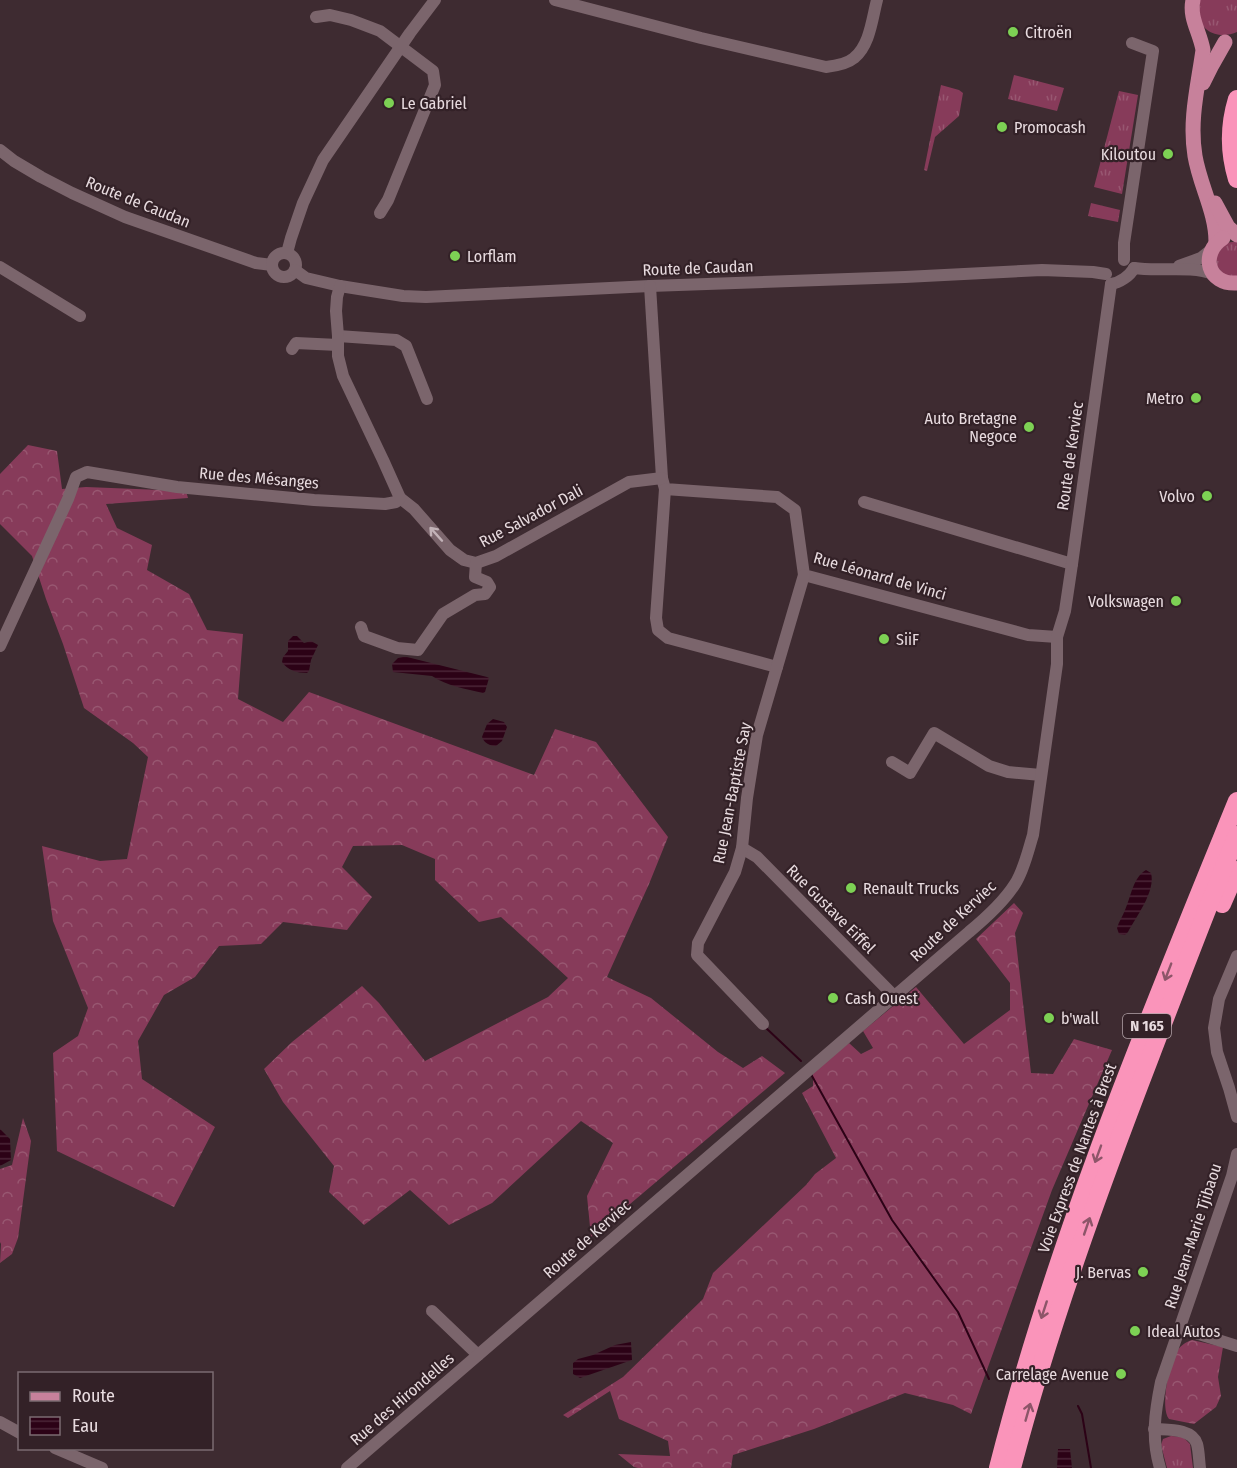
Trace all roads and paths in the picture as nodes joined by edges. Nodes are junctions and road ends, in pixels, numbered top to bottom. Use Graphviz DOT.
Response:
graph roads {
  1 [pos="435,0"];
  2 [pos="555,0"];
  3 [pos="877,0"];
  4 [pos="1193,0"];
  5 [pos="316,17"];
  6 [pos="1197,29"];
  7 [pos="1231,41"];
  8 [pos="1132,43"];
  9 [pos="401,46"];
  10 [pos="1237,99"];
  11 [pos="0,150"];
  12 [pos="1237,178"];
  13 [pos="380,213"];
  14 [pos="1237,235"];
  15 [pos="1213,246"];
  16 [pos="287,253"];
  17 [pos="272,265"];
  18 [pos="1128,265"];
  19 [pos="0,267"];
  20 [pos="1172,268"];
  21 [pos="295,270"];
  22 [pos="1214,274"];
  23 [pos="1112,277"];
  24 [pos="1237,283"];
  25 [pos="340,286"];
  26 [pos="650,286"];
  27 [pos="80,316"];
  28 [pos="338,340"];
  29 [pos="292,349"];
  30 [pos="427,399"];
  31 [pos="664,483"];
  32 [pos="400,498"];
  33 [pos="864,502"];
  34 [pos="476,563"];
  35 [pos="1072,564"];
  36 [pos="804,575"];
  37 [pos="361,627"];
  38 [pos="1057,638"];
  39 [pos="0,646"];
  40 [pos="777,667"];
  41 [pos="892,762"];
  42 [pos="1041,775"];
  43 [pos="1237,801"];
  44 [pos="1237,835"];
  45 [pos="742,848"];
  46 [pos="1237,870"];
  47 [pos="1237,956"];
  48 [pos="895,996"];
  49 [pos="763,1024"];
  50 [pos="1152,1052"];
  51 [pos="1237,1117"];
  52 [pos="1237,1154"];
  53 [pos="432,1311"];
  54 [pos="1180,1328"];
  55 [pos="1237,1346"];
  56 [pos="478,1355"];
  57 [pos="0,1422"];
  58 [pos="1154,1430"];
  59 [pos="18,1432"];
  60 [pos="1005,1441"];
  61 [pos="57,1450"];
  62 [pos="86,1465"];
  63 [pos="102,1468"];
  64 [pos="347,1468"];
  65 [pos="989,1468"];
  66 [pos="998,1468"];
  67 [pos="1012,1468"];
  68 [pos="1160,1468"];
  69 [pos="1200,1468"];
  1 -- 9 [label="street"];
  2 -- 3 [label="street"];
  4 -- 6 [label="main road"];
  5 -- 9 [label="street"];
  6 -- 7 [label="main road"];
  6 -- 15 [label="main road"];
  7 -- 14 [label="main road"];
  8 -- 18 [label="street"];
  9 -- 13 [label="street"];
  9 -- 16 [label="street"];
  10 -- 12 [label="highway"];
  11 -- 17 [label="street, Route de Caudan"];
  14 -- 15 [label="main road"];
  15 -- 20 [label="street"];
  15 -- 22 [label="main road"];
  16 -- 17 [label="street"];
  16 -- 21 [label="street"];
  17 -- 21 [label="street, Route de Caudan"];
  18 -- 20 [label="street"];
  18 -- 23 [label="street"];
  19 -- 27 [label="street"];
  20 -- 22 [label="street"];
  21 -- 25 [label="street, Route de Caudan"];
  22 -- 24 [label="main road"];
  23 -- 26 [label="street, Route de Caudan"];
  23 -- 35 [label="street, Route de Kerviec"];
  25 -- 26 [label="street, Route de Caudan"];
  25 -- 28 [label="street"];
  26 -- 31 [label="street"];
  28 -- 29 [label="street"];
  28 -- 30 [label="street"];
  28 -- 32 [label="street"];
  31 -- 34 [label="street, Rue Salvador Dali"];
  31 -- 36 [label="street, Rue Léonard de Vinci"];
  31 -- 40 [label="street"];
  34 -- 32 [label="street, Rue Salvador Dali, one-way"];
  32 -- 39 [label="street, Rue des Mésanges"];
  33 -- 35 [label="street"];
  34 -- 37 [label="street"];
  35 -- 38 [label="street, Route de Kerviec"];
  36 -- 38 [label="street, Rue Léonard de Vinci"];
  36 -- 40 [label="street, Rue Jean-Baptiste Say"];
  38 -- 42 [label="street, Route de Kerviec"];
  40 -- 45 [label="street, Rue Jean-Baptiste Say"];
  41 -- 42 [label="street"];
  42 -- 48 [label="street, Route de Kerviec"];
  43 -- 60 [label="highway, Voie Express de Nantes à Brest / N 165, one-way"];
  44 -- 50 [label="highway, Voie Express de Nantes à Brest / N 165"];
  45 -- 48 [label="street, Rue Gustave Eiffel"];
  45 -- 49 [label="street, Rue Jean-Baptiste Say"];
  46 -- 50 [label="highway"];
  47 -- 51 [label="street"];
  48 -- 56 [label="street, Route de Kerviec"];
  67 -- 50 [label="highway, Voie Express de Nantes à Brest / N 165, one-way"];
  52 -- 54 [label="street, Rue Jean-Marie Tjibaou"];
  53 -- 56 [label="street"];
  54 -- 55 [label="street"];
  54 -- 58 [label="street, Rue Jean-Marie Tjibaou"];
  56 -- 64 [label="street, Rue des Hirondelles"];
  57 -- 59 [label="street"];
  58 -- 68 [label="street, Rue Jean-Marie Tjibaou"];
  58 -- 69 [label="street"];
  60 -- 65 [label="highway"];
  60 -- 66 [label="highway, Voie Express de Nantes à Brest / N 165"];
  61 -- 62 [label="street"];
  62 -- 63 [label="street"];
}
